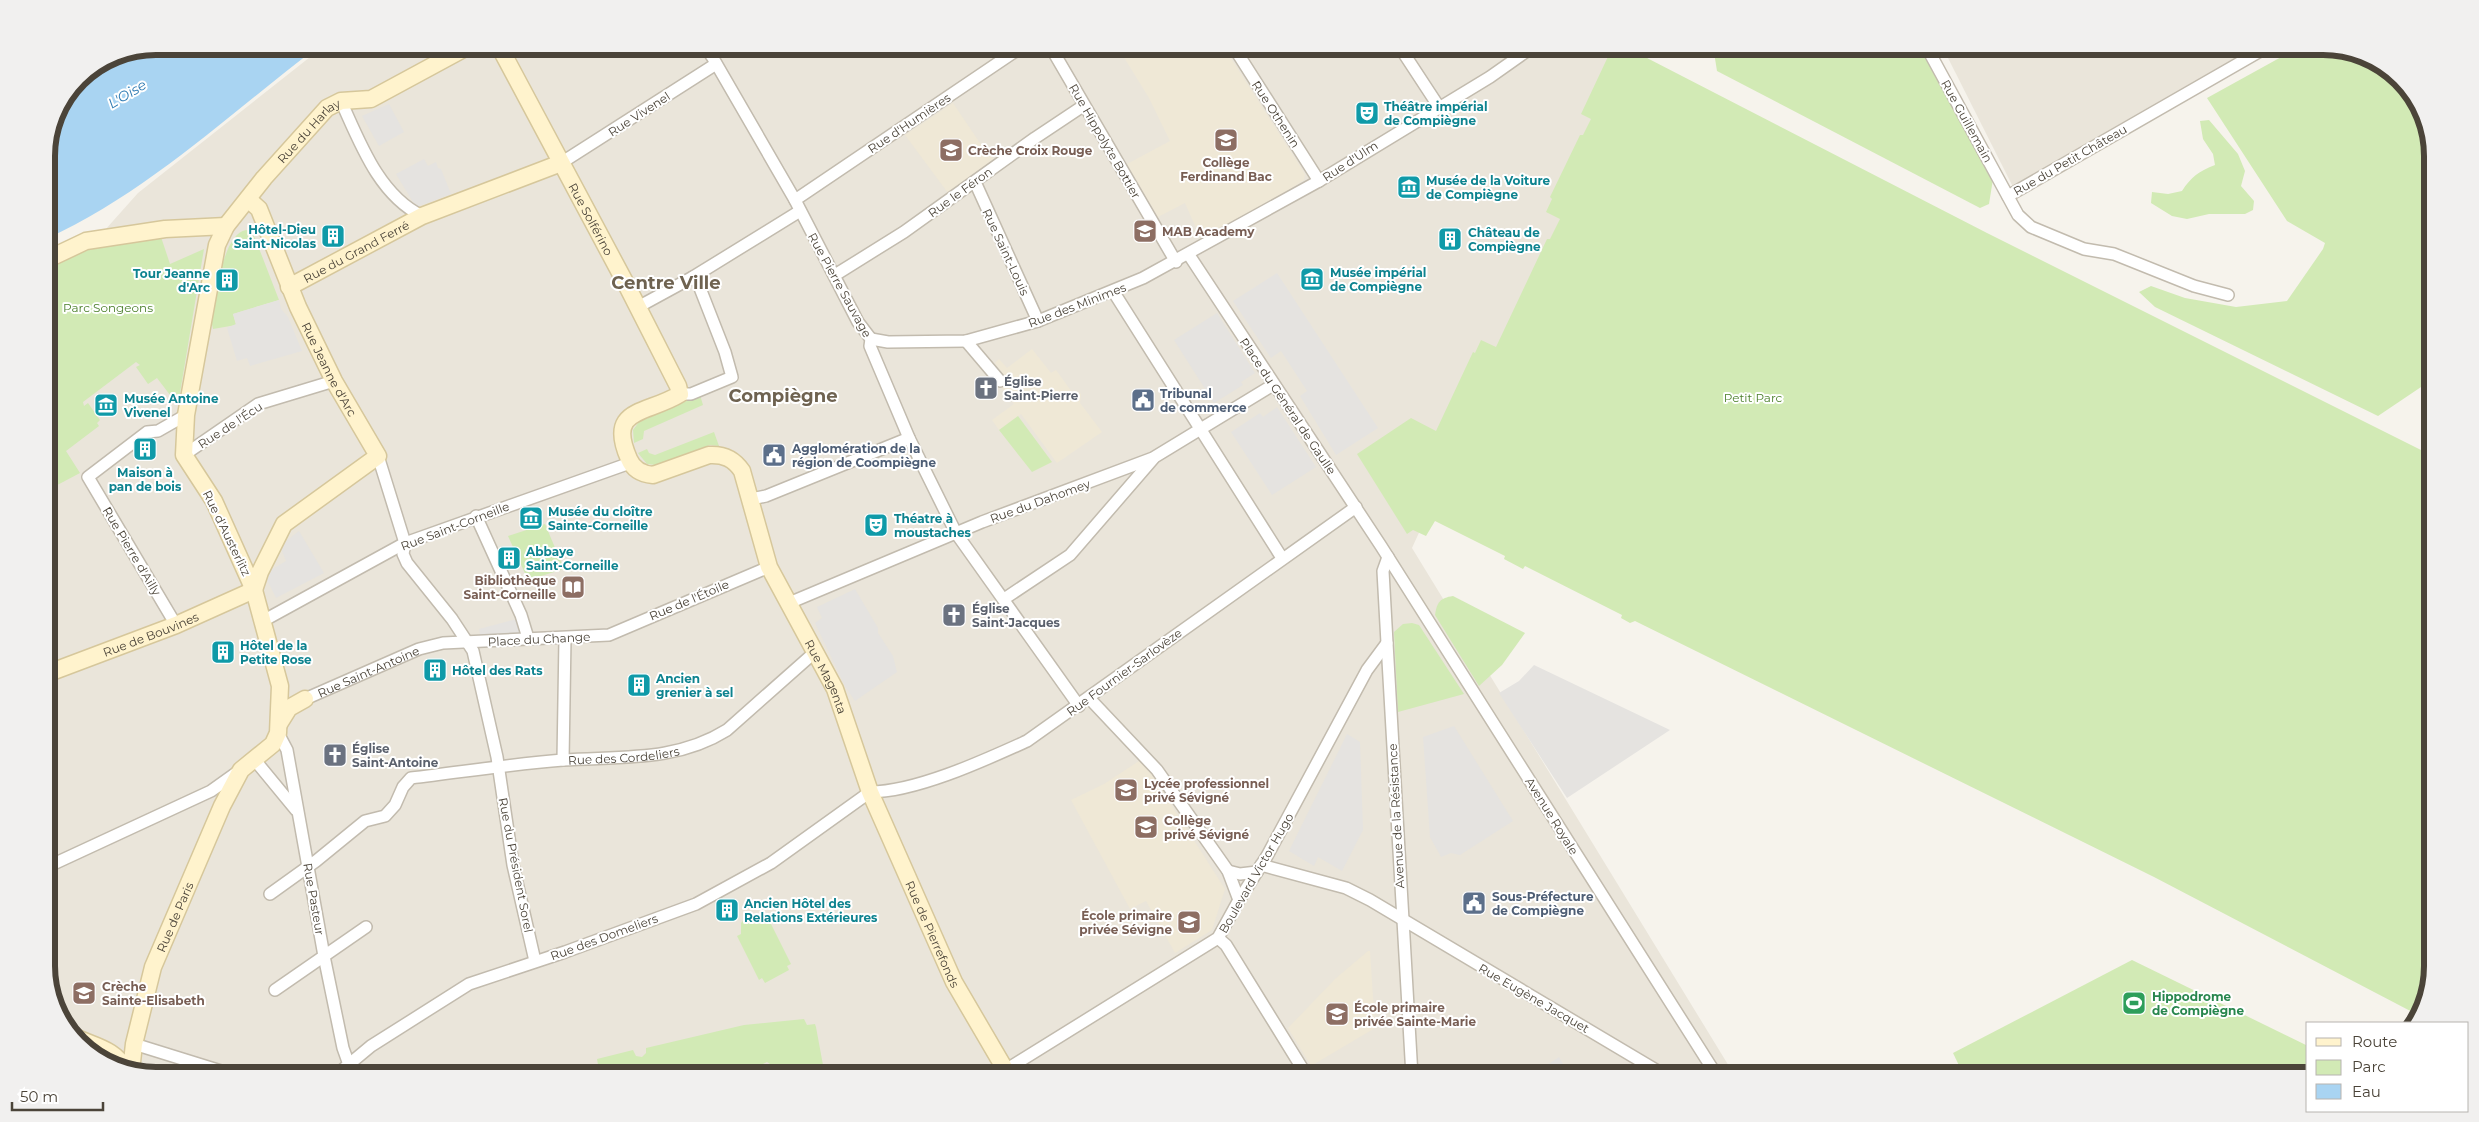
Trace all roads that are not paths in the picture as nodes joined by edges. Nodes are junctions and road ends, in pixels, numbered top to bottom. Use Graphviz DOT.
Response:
graph roads {
  1 [pos="452,55"];
  2 [pos="504,55"];
  3 [pos="711,55"];
  4 [pos="1010,55"];
  5 [pos="1055,55"];
  6 [pos="1239,55"];
  7 [pos="1405,55"];
  8 [pos="1521,55"];
  9 [pos="1931,55"];
  10 [pos="2253,55"];
  11 [pos="342,101"];
  12 [pos="1084,106"];
  13 [pos="1439,107"];
  14 [pos="560,163"];
  15 [pos="1319,181"];
  16 [pos="975,182"];
  17 [pos="2008,196"];
  18 [pos="248,199"];
  19 [pos="794,200"];
  20 [pos="800,212"];
  21 [pos="422,216"];
  22 [pos="226,226"];
  23 [pos="1188,255"];
  24 [pos="55,256"];
  25 [pos="1176,262"];
  26 [pos="835,275"];
  27 [pos="693,277"];
  28 [pos="289,287"];
  29 [pos="1114,291"];
  30 [pos="2228,295"];
  31 [pos="638,307"];
  32 [pos="1038,321"];
  33 [pos="871,339"];
  34 [pos="966,341"];
  35 [pos="334,381"];
  36 [pos="1000,381"];
  37 [pos="1273,385"];
  38 [pos="680,394"];
  39 [pos="186,415"];
  40 [pos="1201,429"];
  41 [pos="909,438"];
  42 [pos="184,455"];
  43 [pos="378,456"];
  44 [pos="1153,458"];
  45 [pos="630,463"];
  46 [pos="752,499"];
  47 [pos="1356,507"];
  48 [pos="476,516"];
  49 [pos="956,533"];
  50 [pos="405,543"];
  51 [pos="1388,557"];
  52 [pos="1282,558"];
  53 [pos="770,567"];
  54 [pos="254,590"];
  55 [pos="1004,599"];
  56 [pos="789,603"];
  57 [pos="262,622"];
  58 [pos="176,625"];
  59 [pos="609,635"];
  60 [pos="528,638"];
  61 [pos="565,638"];
  62 [pos="469,643"];
  63 [pos="1387,643"];
  64 [pos="815,652"];
  65 [pos="55,671"];
  66 [pos="280,686"];
  67 [pos="1089,698"];
  68 [pos="305,699"];
  69 [pos="1079,706"];
  70 [pos="279,728"];
  71 [pos="254,759"];
  72 [pos="563,760"];
  73 [pos="497,768"];
  74 [pos="240,770"];
  75 [pos="211,791"];
  76 [pos="870,792"];
  77 [pos="222,806"];
  78 [pos="297,812"];
  79 [pos="55,863"];
  80 [pos="308,866"];
  81 [pos="1259,868"];
  82 [pos="1228,872"];
  83 [pos="270,894"];
  84 [pos="1239,900"];
  85 [pos="1403,921"];
  86 [pos="366,926"];
  87 [pos="1218,938"];
  88 [pos="324,956"];
  89 [pos="536,961"];
  90 [pos="275,990"];
  91 [pos="134,1044"];
  92 [pos="114,1058"];
  93 [pos="132,1064"];
  94 [pos="208,1067"];
  95 [pos="349,1067"];
  96 [pos="353,1067"];
  97 [pos="1000,1067"];
  98 [pos="1015,1067"];
  99 [pos="1301,1067"];
  100 [pos="1411,1067"];
  101 [pos="1651,1067"];
  102 [pos="1711,1067"];
  1 -- 11 [label="street, Rue du Harlay"];
  2 -- 14 [label="street, Rue Solférino"];
  3 -- 14 [label="street, Rue Vivenel"];
  3 -- 19 [label="street, Rue Pierre Sauvage"];
  4 -- 19 [label="street, Rue d'Humières"];
  5 -- 12 [label="street, Rue Hippolyte Bottier"];
  6 -- 15 [label="street, Rue Othenin"];
  7 -- 13 [label="street"];
  8 -- 13 [label="street, Rue d'Ulm"];
  9 -- 17 [label="street, Rue Guillemain"];
  10 -- 17 [label="street, Rue du Petit Château"];
  11 -- 18 [label="street, Rue du Harlay"];
  11 -- 21 [label="street"];
  12 -- 16 [label="street, Rue le Féron"];
  12 -- 25 [label="street, Rue Hippolyte Bottier"];
  13 -- 15 [label="street, Rue d'Ulm"];
  14 -- 21 [label="street, Rue du Grand Ferré"];
  14 -- 31 [label="street, Rue Solférino"];
  15 -- 23 [label="street, Rue d'Ulm"];
  16 -- 26 [label="street, Rue le Féron"];
  16 -- 32 [label="street, Rue Saint-Louis"];
  17 -- 30 [label="street, Rue du Petit Château"];
  18 -- 22 [label="street, Rue du Harlay"];
  18 -- 28 [label="street, Rue Jeanne d'Arc"];
  19 -- 20 [label="street, Rue Pierre Sauvage"];
  20 -- 26 [label="street, Rue Pierre Sauvage"];
  20 -- 27 [label="street"];
  21 -- 28 [label="street, Rue du Grand Ferré"];
  22 -- 24 [label="street"];
  22 -- 39 [label="street"];
  23 -- 25 [label="street, Rue des Minimes"];
  23 -- 37 [label="street, Place du Général de Gaulle"];
  25 -- 29 [label="street, Rue des Minimes"];
  26 -- 33 [label="street, Rue Pierre Sauvage"];
  27 -- 31 [label="street"];
  27 -- 38 [label="street"];
  28 -- 35 [label="street, Rue Jeanne d'Arc"];
  29 -- 32 [label="street, Rue des Minimes"];
  29 -- 40 [label="street"];
  31 -- 38 [label="street, Rue Solférino"];
  32 -- 34 [label="street, Rue des Minimes"];
  33 -- 34 [label="street, Rue des Minimes"];
  33 -- 41 [label="street, Rue Pierre Sauvage"];
  34 -- 36 [label="street"];
  35 -- 42 [label="street, Rue de l'Écu"];
  35 -- 43 [label="street, Rue Jeanne d'Arc"];
  37 -- 40 [label="street"];
  37 -- 47 [label="street, Place du Général de Gaulle"];
  38 -- 45 [label="street"];
  39 -- 42 [label="street"];
  39 -- 58 [label="street, Rue Pierre d'Ailly"];
  40 -- 44 [label="street"];
  40 -- 52 [label="street"];
  41 -- 46 [label="street"];
  41 -- 49 [label="street, Rue Pierre Sauvage"];
  42 -- 54 [label="street, Rue d'Austerlitz"];
  43 -- 50 [label="street, Rue Jeanne d'Arc"];
  43 -- 54 [label="street"];
  44 -- 49 [label="street, Rue du Dahomey"];
  44 -- 55 [label="street"];
  45 -- 46 [label="street, Rue Magenta"];
  45 -- 48 [label="street, Rue Saint-Corneille"];
  46 -- 53 [label="street, Rue Magenta"];
  47 -- 51 [label="street, Place du Général de Gaulle"];
  47 -- 52 [label="street, Rue Fournier-Sarlovèze"];
  48 -- 50 [label="street, Rue Saint-Corneille"];
  48 -- 60 [label="street"];
  49 -- 55 [label="street, Rue Pierre Sauvage"];
  49 -- 56 [label="street, Rue du Dahomey"];
  50 -- 57 [label="street, Rue Saint-Corneille"];
  50 -- 62 [label="street, Rue Jeanne d'Arc"];
  51 -- 63 [label="street, Avenue de la Résistance"];
  51 -- 102 [label="street, Avenue Royale"];
  52 -- 67 [label="street, Rue Fournier-Sarlovèze"];
  53 -- 56 [label="street, Rue Magenta"];
  53 -- 59 [label="street, Rue de l'Étoile"];
  54 -- 57 [label="street, Rue d'Austerlitz"];
  54 -- 58 [label="street, Rue de Bouvines"];
  55 -- 69 [label="street, Rue Pierre Sauvage"];
  56 -- 64 [label="street, Rue Magenta"];
  57 -- 66 [label="street, Rue d'Austerlitz"];
  58 -- 65 [label="street, Rue de Bouvines"];
  59 -- 61 [label="street, Place du Change"];
  60 -- 61 [label="street, Place du Change"];
  60 -- 62 [label="street, Place du Change"];
  61 -- 72 [label="street"];
  62 -- 68 [label="street, Rue Saint-Antoine"];
  62 -- 73 [label="street, Rue du Président Sorel"];
  63 -- 81 [label="street, Boulevard Victor Hugo"];
  63 -- 85 [label="street, Avenue de la Résistance"];
  64 -- 72 [label="street, Rue des Cordeliers"];
  64 -- 76 [label="street, Rue Magenta"];
  66 -- 68 [label="street"];
  66 -- 70 [label="street, Rue d'Austerlitz"];
  67 -- 69 [label="street, Rue Fournier-Sarlovèze"];
  67 -- 82 [label="street"];
  68 -- 70 [label="street, Rue Saint-Antoine"];
  69 -- 76 [label="street, Rue Fournier-Sarlovèze"];
  70 -- 71 [label="street"];
  70 -- 78 [label="street, Rue Pasteur"];
  71 -- 74 [label="street"];
  71 -- 78 [label="street"];
  72 -- 73 [label="street, Rue des Cordeliers"];
  73 -- 80 [label="street, Rue des Cordeliers"];
  73 -- 89 [label="street, Rue du Président Sorel"];
  74 -- 75 [label="street"];
  74 -- 77 [label="street, Rue de Paris"];
  75 -- 77 [label="street"];
  75 -- 79 [label="street"];
  76 -- 89 [label="street, Rue des Domeliers"];
  76 -- 97 [label="street, Rue de Pierrefonds"];
  77 -- 91 [label="street, Rue de Paris"];
  78 -- 80 [label="street, Rue Pasteur"];
  80 -- 83 [label="street"];
  80 -- 88 [label="street, Rue Pasteur"];
  81 -- 82 [label="street, Rue Eugène Jacquet"];
  81 -- 84 [label="street, Boulevard Victor Hugo"];
  81 -- 85 [label="street, Rue Eugène Jacquet"];
  82 -- 84 [label="street"];
  84 -- 87 [label="street, Boulevard Victor Hugo"];
  85 -- 100 [label="street, Avenue de la Résistance"];
  85 -- 101 [label="street, Rue Eugène Jacquet"];
  86 -- 88 [label="street"];
  87 -- 98 [label="street, Boulevard Victor Hugo"];
  87 -- 99 [label="street"];
  88 -- 90 [label="street"];
  88 -- 95 [label="street, Rue Pasteur"];
  89 -- 96 [label="street, Rue des Domeliers"];
  91 -- 92 [label="street"];
  91 -- 93 [label="street, Rue de Paris"];
  91 -- 94 [label="street"];
}
